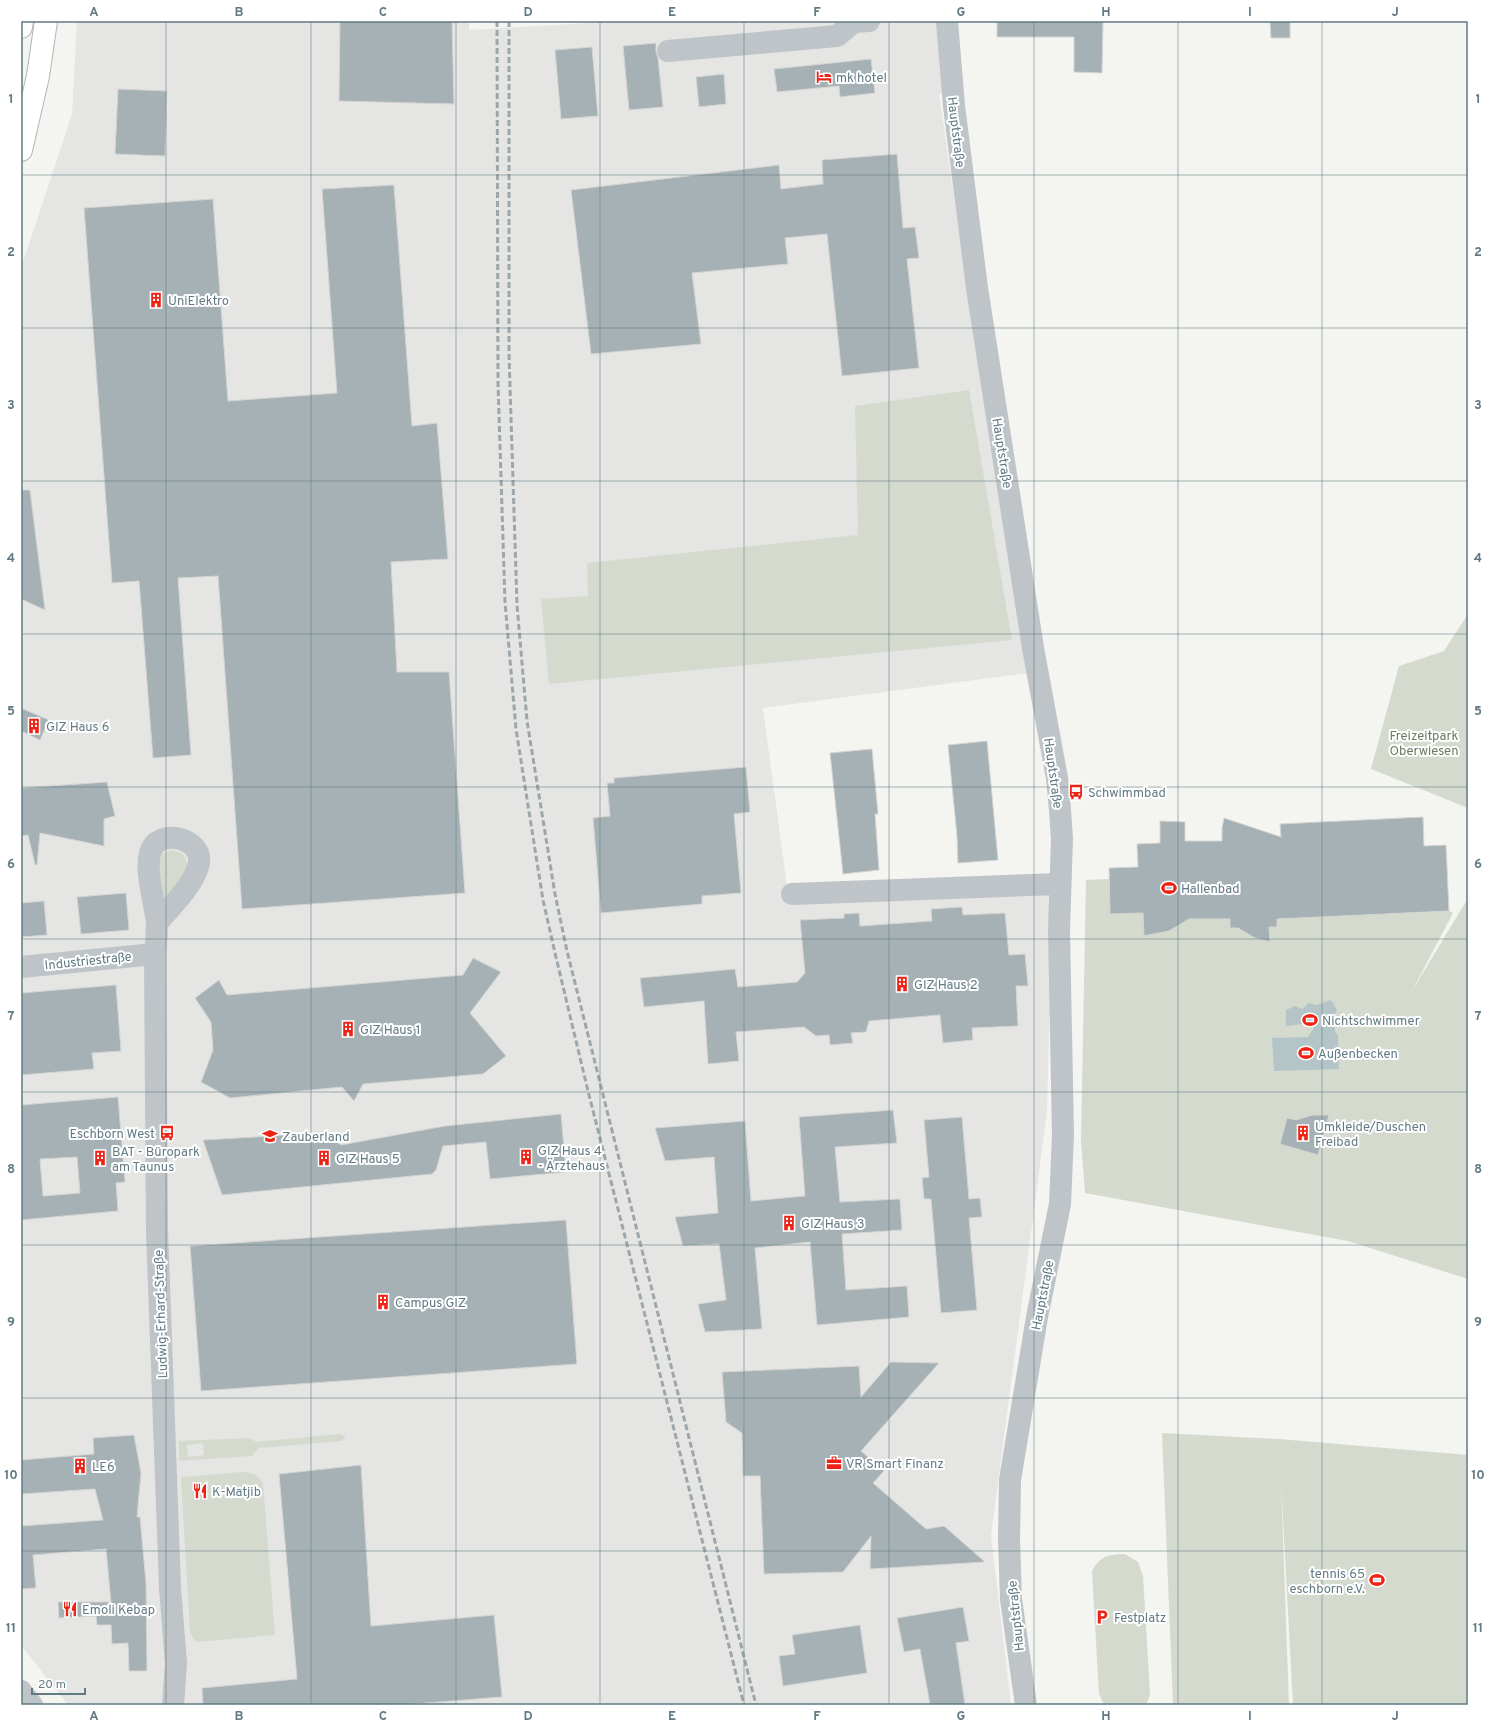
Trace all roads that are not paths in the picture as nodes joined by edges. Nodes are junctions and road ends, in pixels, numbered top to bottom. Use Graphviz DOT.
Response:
graph roads {
  1 [pos="22,21"];
  2 [pos="46,21"];
  3 [pos="870,21"];
  4 [pos="947,21"];
  5 [pos="21,27"];
  6 [pos="668,51"];
  7 [pos="21,150"];
  8 [pos="1059,884"];
  9 [pos="792,894"];
  10 [pos="157,923"];
  11 [pos="155,954"];
  12 [pos="21,967"];
  13 [pos="21,1691"];
  14 [pos="32,1705"];
  15 [pos="173,1705"];
  16 [pos="1026,1705"];
  1 -- 5 [label="highway"];
  2 -- 7 [label="highway"];
  3 -- 6 [label="street"];
  4 -- 8 [label="street, Hauptstraße"];
  8 -- 9 [label="street"];
  8 -- 16 [label="street, Hauptstraße"];
  10 -- 11 [label="street, Ludwig-Erhard-Straße"];
  11 -- 12 [label="street, Industriestraße"];
  11 -- 15 [label="street, Ludwig-Erhard-Straße"];
  13 -- 14 [label="street"];
}
